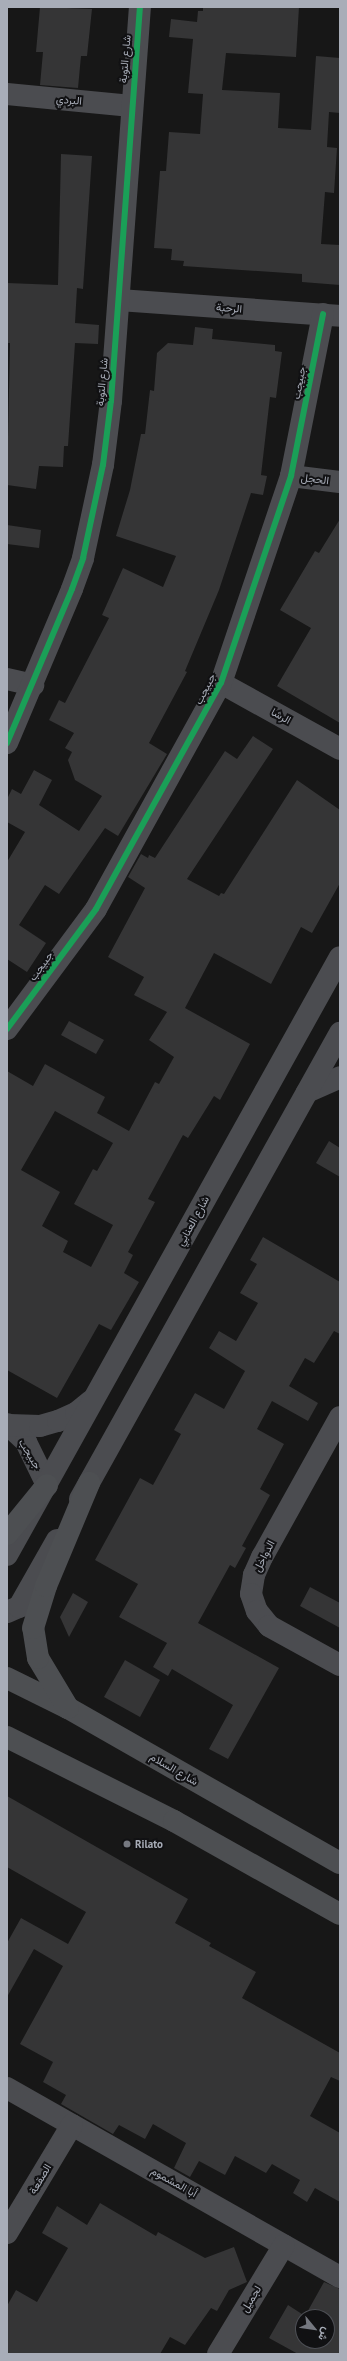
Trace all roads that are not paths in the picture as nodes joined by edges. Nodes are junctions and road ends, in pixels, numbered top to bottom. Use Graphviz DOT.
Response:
graph roads {
  1 [pos="140,7"];
  2 [pos="7,94"];
  3 [pos="131,106"];
  4 [pos="119,300"];
  5 [pos="332,315"];
  6 [pos="291,476"];
  7 [pos="340,482"];
  8 [pos="7,679"];
  9 [pos="221,683"];
  10 [pos="33,685"];
  11 [pos="7,743"];
  12 [pos="340,748"];
  13 [pos="340,957"];
  14 [pos="7,1029"];
  15 [pos="340,1033"];
  16 [pos="340,1077"];
  17 [pos="307,1092"];
  18 [pos="94,1399"];
  19 [pos="340,1417"];
  20 [pos="8,1424"];
  21 [pos="89,1483"];
  22 [pos="47,1485"];
  23 [pos="7,1534"];
  24 [pos="7,1555"];
  25 [pos="7,1612"];
  26 [pos="340,1665"];
  27 [pos="7,1678"];
  28 [pos="68,1708"];
  29 [pos="7,1737"];
  30 [pos="340,1863"];
  31 [pos="340,1914"];
  32 [pos="7,2088"];
  33 [pos="72,2125"];
  34 [pos="7,2233"];
  35 [pos="284,2244"];
  36 [pos="340,2277"];
  37 [pos="218,2354"];
  1 -- 3 [label="street, شارع التوبة"];
  2 -- 3 [label="street, البردي"];
  3 -- 4 [label="street, شارع التوبة"];
  4 -- 5 [label="street, الرحبة"];
  4 -- 10 [label="street, شارع التوبة"];
  5 -- 6 [label="street, جبيجب"];
  6 -- 7 [label="street, الحجل"];
  6 -- 9 [label="street, جبيجب"];
  8 -- 10 [label="street"];
  9 -- 12 [label="street, الرشا"];
  9 -- 14 [label="street, جبيجب"];
  10 -- 11 [label="street, شارع التوبة"];
  13 -- 18 [label="street, شارع العنابي"];
  15 -- 17 [label="street"];
  16 -- 17 [label="street"];
  17 -- 21 [label="street"];
  18 -- 20 [label="street, جبيجب"];
  18 -- 22 [label="street, شارع العنابي"];
  19 -- 26 [label="street, الدواخل"];
  20 -- 22 [label="street, جبيجب"];
  21 -- 25 [label="street"];
  21 -- 28 [label="main road"];
  22 -- 23 [label="main road"];
  22 -- 24 [label="street, شارع العنابي"];
  27 -- 28 [label="main road, شارع السلام"];
  28 -- 30 [label="main road, شارع السلام"];
  29 -- 31 [label="main road"];
  32 -- 33 [label="street, أبا المشموم"];
  33 -- 34 [label="street, الصقعة"];
  33 -- 35 [label="street, أبا المشموم"];
  35 -- 36 [label="street, أبا المشموم"];
  35 -- 37 [label="street, لجميل"];
}
